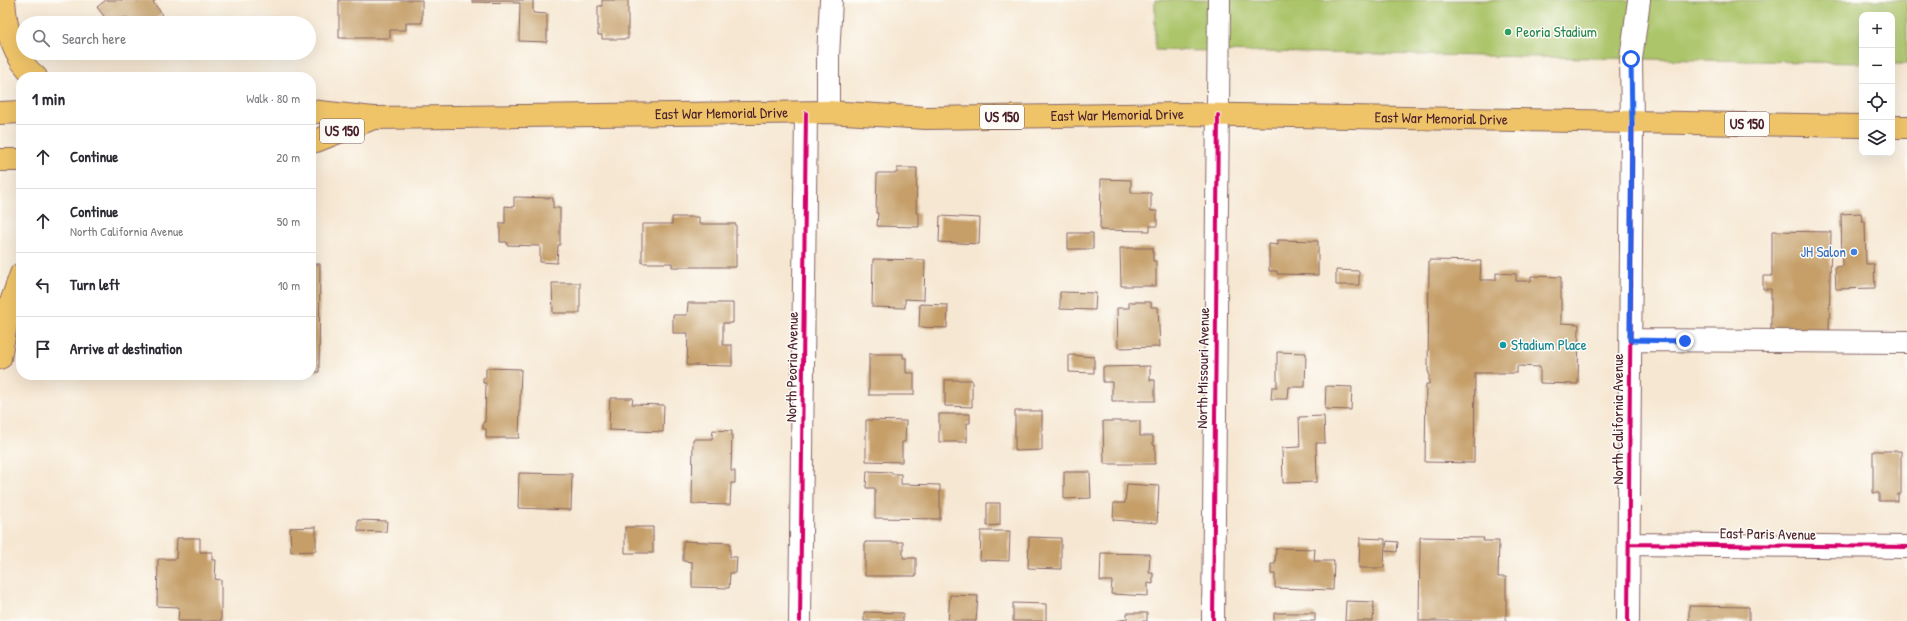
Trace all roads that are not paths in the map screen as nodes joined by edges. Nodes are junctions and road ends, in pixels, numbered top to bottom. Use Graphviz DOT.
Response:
graph roads {
  1 [pos="4,0"];
  2 [pos="831,0"];
  3 [pos="1219,0"];
  4 [pos="1639,0"];
  5 [pos="16,53"];
  6 [pos="20,60"];
  7 [pos="31,72"];
  8 [pos="0,112"];
  9 [pos="16,112"];
  10 [pos="316,112"];
  11 [pos="806,112"];
  12 [pos="828,112"];
  13 [pos="1218,115"];
  14 [pos="372,118"];
  15 [pos="1632,122"];
  16 [pos="1859,126"];
  17 [pos="1895,127"];
  18 [pos="1907,127"];
  19 [pos="316,141"];
  20 [pos="0,160"];
  21 [pos="16,160"];
  22 [pos="16,289"];
  23 [pos="1630,340"];
  24 [pos="1907,342"];
  25 [pos="0,358"];
  26 [pos="1629,544"];
  27 [pos="1907,547"];
  28 [pos="800,621"];
  29 [pos="1213,621"];
  30 [pos="1628,621"];
  1 -- 5 [label="highway"];
  2 -- 12 [label="street"];
  3 -- 13 [label="street, North Missouri Avenue"];
  4 -- 15 [label="street, North California Avenue"];
  6 -- 7 [label="highway"];
  8 -- 9 [label="highway"];
  10 -- 14 [label="highway, East War Memorial Drive / US 150"];
  11 -- 12 [label="highway, East War Memorial Drive / US 150"];
  11 -- 14 [label="highway, East War Memorial Drive / US 150"];
  11 -- 28 [label="street, North Peoria Avenue"];
  12 -- 13 [label="highway, East War Memorial Drive / US 150"];
  13 -- 15 [label="highway, East War Memorial Drive / US 150"];
  13 -- 29 [label="street, North Missouri Avenue"];
  14 -- 19 [label="highway, East War Memorial Drive / US 150"];
  15 -- 16 [label="highway, East War Memorial Drive / US 150"];
  15 -- 23 [label="street, North California Avenue"];
  17 -- 18 [label="highway"];
  20 -- 21 [label="highway"];
  22 -- 25 [label="highway"];
  23 -- 24 [label="street"];
  23 -- 26 [label="street, North California Avenue"];
  26 -- 27 [label="street, East Paris Avenue"];
  26 -- 30 [label="street, North California Avenue"];
}
